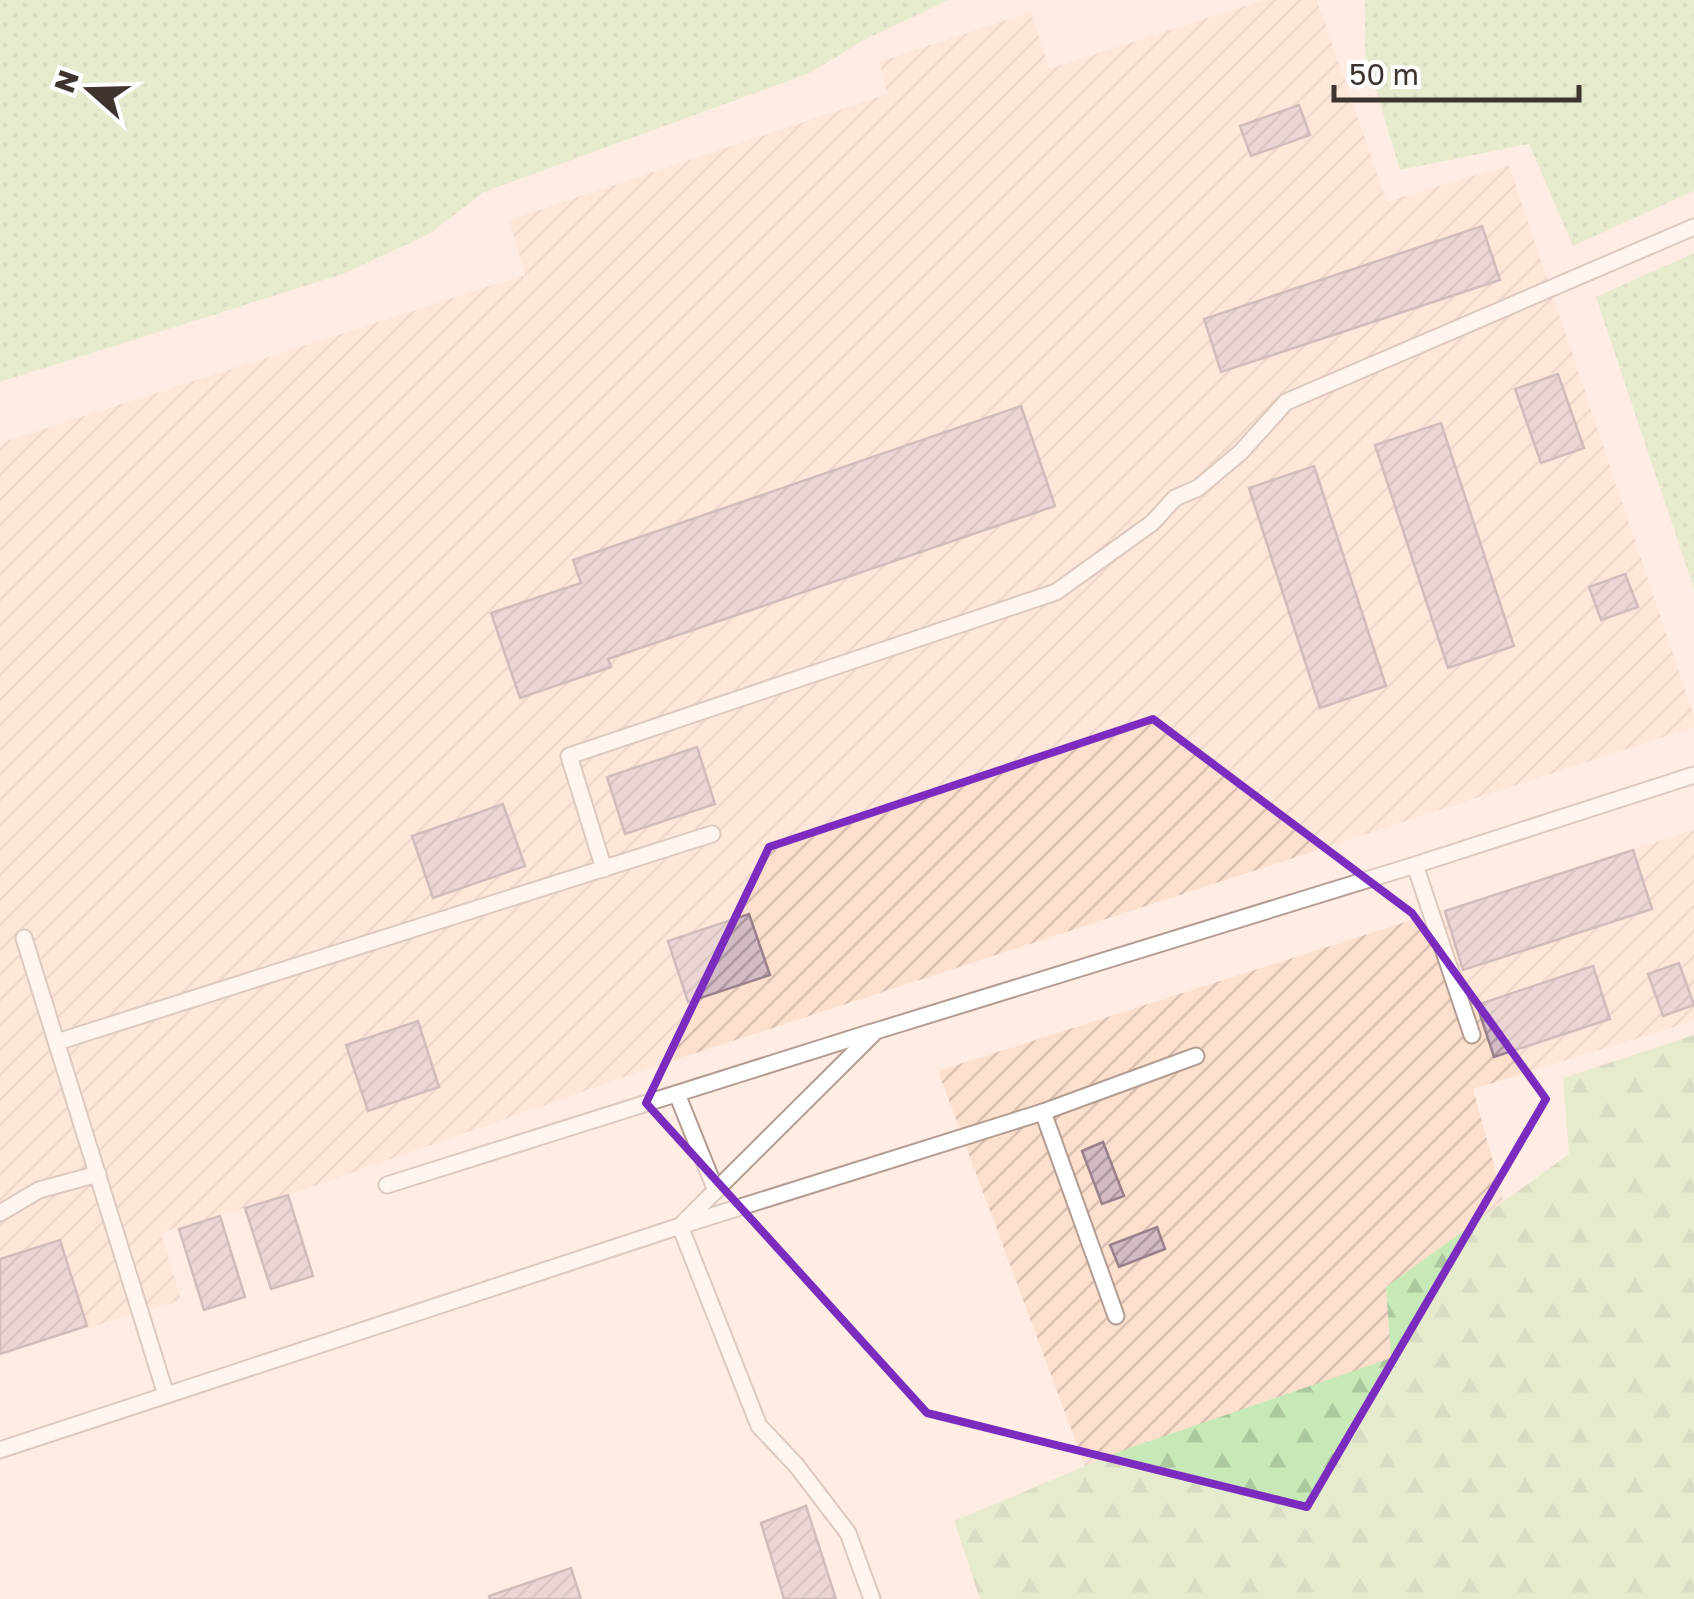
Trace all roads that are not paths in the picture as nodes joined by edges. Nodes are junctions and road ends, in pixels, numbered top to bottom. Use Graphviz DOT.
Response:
graph roads {
  1 [pos="1694,228"];
  2 [pos="1694,775"];
  3 [pos="712,834"];
  4 [pos="1415,866"];
  5 [pos="604,868"];
  6 [pos="24,938"];
  7 [pos="876,1031"];
  8 [pos="1472,1036"];
  9 [pos="56,1042"];
  10 [pos="1196,1056"];
  11 [pos="677,1094"];
  12 [pos="1043,1112"];
  13 [pos="98,1174"];
  14 [pos="387,1185"];
  15 [pos="716,1190"];
  16 [pos="0,1213"];
  17 [pos="680,1226"];
  18 [pos="1116,1316"];
  19 [pos="166,1396"];
  20 [pos="0,1450"];
  21 [pos="872,1599"];
  1 -- 5 [label="lane"];
  2 -- 4 [label="lane"];
  3 -- 5 [label="lane"];
  4 -- 7 [label="lane"];
  4 -- 8 [label="lane"];
  5 -- 9 [label="lane"];
  6 -- 9 [label="lane"];
  7 -- 11 [label="lane"];
  7 -- 15 [label="lane"];
  9 -- 13 [label="lane"];
  10 -- 12 [label="lane"];
  11 -- 14 [label="lane"];
  11 -- 15 [label="lane"];
  12 -- 17 [label="lane"];
  12 -- 18 [label="lane"];
  13 -- 16 [label="lane"];
  13 -- 19 [label="lane"];
  15 -- 17 [label="lane"];
  17 -- 19 [label="lane"];
  17 -- 21 [label="lane"];
  19 -- 20 [label="lane"];
}
